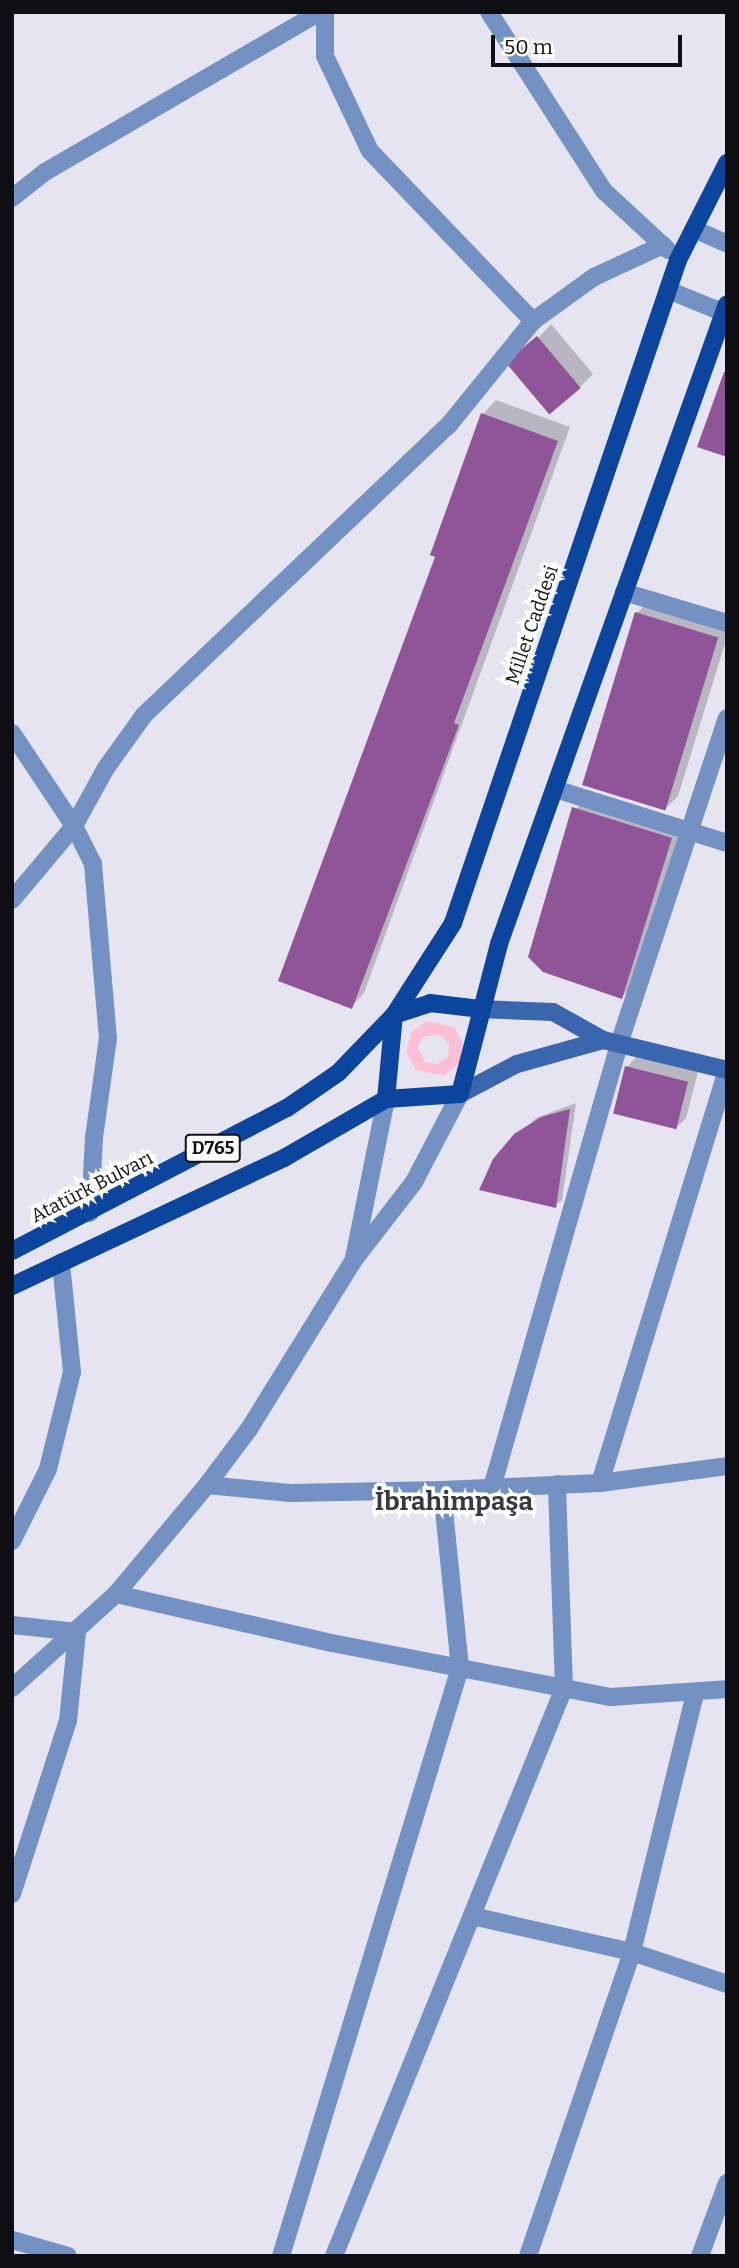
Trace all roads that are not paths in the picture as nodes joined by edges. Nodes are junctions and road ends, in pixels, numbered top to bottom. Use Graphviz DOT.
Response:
graph roads {
  1 [pos="320,12"];
  2 [pos="325,12"];
  3 [pos="489,12"];
  4 [pos="727,163"];
  5 [pos="12,198"];
  6 [pos="694,229"];
  7 [pos="727,244"];
  8 [pos="663,245"];
  9 [pos="678,260"];
  10 [pos="668,290"];
  11 [pos="725,310"];
  12 [pos="533,321"];
  13 [pos="624,592"];
  14 [pos="727,623"];
  15 [pos="727,718"];
  16 [pos="12,733"];
  17 [pos="555,789"];
  18 [pos="74,827"];
  19 [pos="692,831"];
  20 [pos="727,843"];
  21 [pos="12,900"];
  22 [pos="480,1009"];
  23 [pos="394,1015"];
  24 [pos="611,1042"];
  25 [pos="727,1070"];
  26 [pos="460,1094"];
  27 [pos="386,1099"];
  28 [pos="90,1213"];
  29 [pos="12,1251"];
  30 [pos="353,1261"];
  31 [pos="61,1263"];
  32 [pos="12,1286"];
  33 [pos="727,1466"];
  34 [pos="557,1483"];
  35 [pos="600,1483"];
  36 [pos="493,1484"];
  37 [pos="208,1485"];
  38 [pos="442,1490"];
  39 [pos="12,1541"];
  40 [pos="116,1594"];
  41 [pos="12,1625"];
  42 [pos="77,1632"];
  43 [pos="460,1668"];
  44 [pos="564,1688"];
  45 [pos="12,1689"];
  46 [pos="727,1689"];
  47 [pos="695,1694"];
  48 [pos="12,1894"];
  49 [pos="472,1916"];
  50 [pos="632,1952"];
  51 [pos="727,1984"];
  52 [pos="727,2183"];
  53 [pos="12,2240"];
  54 [pos="68,2256"];
  55 [pos="281,2256"];
  56 [pos="334,2256"];
  57 [pos="528,2256"];
  58 [pos="700,2256"];
  1 -- 5 [label="street"];
  2 -- 12 [label="street"];
  3 -- 8 [label="street"];
  4 -- 6 [label="main road, Millet Caddesi"];
  6 -- 7 [label="street"];
  6 -- 9 [label="main road, Millet Caddesi"];
  8 -- 9 [label="street"];
  8 -- 12 [label="street"];
  9 -- 10 [label="main road, Millet Caddesi"];
  10 -- 11 [label="street"];
  10 -- 23 [label="main road, Millet Caddesi"];
  11 -- 13 [label="main road"];
  12 -- 18 [label="street"];
  13 -- 14 [label="street"];
  13 -- 17 [label="main road"];
  15 -- 19 [label="street"];
  16 -- 18 [label="street"];
  17 -- 19 [label="street"];
  17 -- 22 [label="main road"];
  18 -- 21 [label="street"];
  18 -- 28 [label="street"];
  19 -- 20 [label="street"];
  19 -- 24 [label="street"];
  22 -- 23 [label="main road"];
  22 -- 24 [label="street"];
  22 -- 26 [label="main road"];
  23 -- 27 [label="main road, Millet Caddesi"];
  23 -- 28 [label="main road, Atatürk Bulvarı / D765"];
  24 -- 25 [label="street"];
  24 -- 26 [label="street"];
  24 -- 36 [label="street"];
  25 -- 35 [label="street"];
  26 -- 27 [label="main road"];
  26 -- 30 [label="street"];
  27 -- 30 [label="street"];
  27 -- 31 [label="main road, D765"];
  28 -- 29 [label="main road, Atatürk Bulvarı / D765"];
  30 -- 37 [label="street"];
  31 -- 32 [label="main road, D765"];
  31 -- 39 [label="street"];
  33 -- 35 [label="street"];
  34 -- 35 [label="street"];
  34 -- 36 [label="street"];
  34 -- 44 [label="street"];
  36 -- 38 [label="street"];
  37 -- 38 [label="street"];
  37 -- 40 [label="street"];
  38 -- 43 [label="street"];
  40 -- 42 [label="street"];
  40 -- 43 [label="street"];
  41 -- 42 [label="street"];
  42 -- 45 [label="street"];
  42 -- 48 [label="street"];
  43 -- 44 [label="street"];
  43 -- 55 [label="street"];
  44 -- 47 [label="street"];
  44 -- 49 [label="street"];
  46 -- 47 [label="street"];
  47 -- 50 [label="street"];
  49 -- 50 [label="street"];
  49 -- 56 [label="street"];
  50 -- 51 [label="street"];
  50 -- 57 [label="street"];
  52 -- 58 [label="street"];
  53 -- 54 [label="street"];
}
